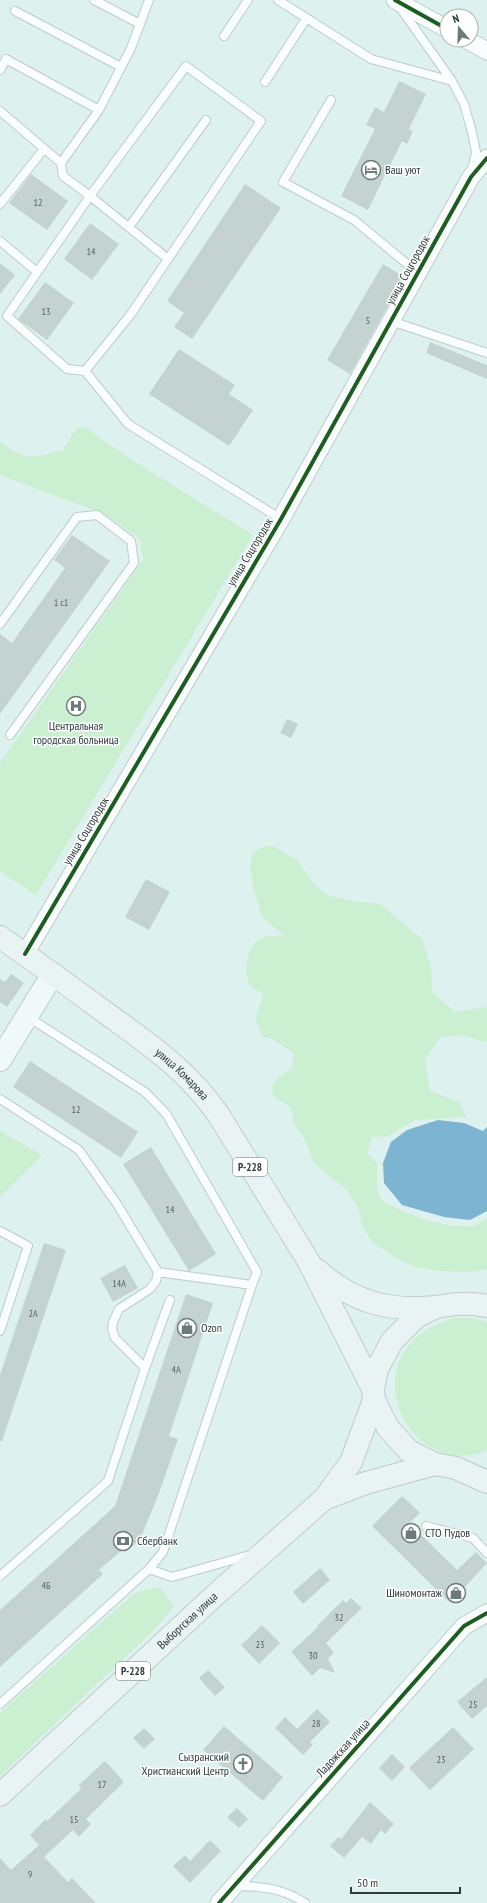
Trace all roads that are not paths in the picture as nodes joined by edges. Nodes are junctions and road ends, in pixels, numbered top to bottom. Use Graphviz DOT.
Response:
graph roads {
  1 [pos="94,0"];
  2 [pos="149,0"];
  3 [pos="248,0"];
  4 [pos="278,0"];
  5 [pos="395,0"];
  6 [pos="15,11"];
  7 [pos="306,18"];
  8 [pos="140,24"];
  9 [pos="439,25"];
  10 [pos="224,36"];
  11 [pos="121,67"];
  12 [pos="0,70"];
  13 [pos="452,81"];
  14 [pos="266,82"];
  15 [pos="331,100"];
  16 [pos="99,110"];
  17 [pos="0,111"];
  18 [pos="206,120"];
  19 [pos="44,149"];
  20 [pos="487,158"];
  21 [pos="60,163"];
  22 [pos="471,177"];
  23 [pos="90,196"];
  24 [pos="0,204"];
  25 [pos="129,227"];
  26 [pos="0,241"];
  27 [pos="168,259"];
  28 [pos="37,272"];
  29 [pos="418,273"];
  30 [pos="391,321"];
  31 [pos="487,353"];
  32 [pos="85,371"];
  33 [pos="281,519"];
  34 [pos="0,624"];
  35 [pos="10,735"];
  36 [pos="0,937"];
  37 [pos="25,954"];
  38 [pos="53,974"];
  39 [pos="27,1017"];
  40 [pos="0,1058"];
  41 [pos="0,1099"];
  42 [pos="0,1231"];
  43 [pos="309,1262"];
  44 [pos="158,1272"];
  45 [pos="252,1285"];
  46 [pos="170,1300"];
  47 [pos="436,1306"];
  48 [pos="487,1306"];
  49 [pos="0,1331"];
  50 [pos="145,1368"];
  51 [pos="373,1395"];
  52 [pos="487,1463"];
  53 [pos="435,1464"];
  54 [pos="456,1468"];
  55 [pos="487,1482"];
  56 [pos="324,1499"];
  57 [pos="426,1526"];
  58 [pos="268,1550"];
  59 [pos="487,1553"];
  60 [pos="149,1569"];
  61 [pos="0,1576"];
  62 [pos="487,1613"];
  63 [pos="0,1704"];
  64 [pos="0,1795"];
  65 [pos="234,1886"];
  66 [pos="218,1903"];
  67 [pos="305,1903"];
  1 -- 8 [label="lane"];
  2 -- 8 [label="lane"];
  3 -- 10 [label="lane"];
  4 -- 7 [label="lane"];
  5 -- 9 [label="street"];
  5 -- 13 [label="lane"];
  6 -- 11 [label="lane"];
  7 -- 13 [label="lane"];
  7 -- 14 [label="lane"];
  8 -- 11 [label="lane"];
  11 -- 16 [label="lane"];
  12 -- 16 [label="lane"];
  13 -- 22 [label="lane"];
  15 -- 29 [label="lane"];
  16 -- 21 [label="lane"];
  17 -- 19 [label="lane"];
  18 -- 25 [label="lane"];
  19 -- 21 [label="lane"];
  19 -- 24 [label="lane"];
  20 -- 22 [label="street, улица Соцгородок"];
  21 -- 23 [label="lane"];
  22 -- 29 [label="street, улица Соцгородок"];
  23 -- 25 [label="lane"];
  23 -- 27 [label="lane"];
  23 -- 28 [label="lane"];
  25 -- 27 [label="lane"];
  26 -- 28 [label="lane"];
  27 -- 32 [label="lane"];
  28 -- 32 [label="lane"];
  29 -- 30 [label="street, улица Соцгородок"];
  30 -- 31 [label="lane"];
  30 -- 33 [label="street, улица Соцгородок"];
  32 -- 33 [label="lane"];
  33 -- 37 [label="street, улица Соцгородок"];
  34 -- 35 [label="lane"];
  36 -- 37 [label="main road, улица Комарова / Р-228"];
  37 -- 38 [label="main road, улица Комарова / Р-228"];
  38 -- 39 [label="street"];
  38 -- 43 [label="main road, улица Комарова / Р-228"];
  39 -- 40 [label="street"];
  39 -- 45 [label="lane"];
  41 -- 44 [label="lane"];
  42 -- 49 [label="lane"];
  43 -- 47 [label="main road, Р-228"];
  43 -- 51 [label="main road, Р-228"];
  44 -- 45 [label="lane"];
  44 -- 50 [label="lane"];
  45 -- 60 [label="lane"];
  46 -- 50 [label="lane"];
  47 -- 48 [label="main road, Р-228"];
  47 -- 51 [label="main road, Р-228"];
  50 -- 61 [label="lane"];
  51 -- 53 [label="main road, Р-228"];
  51 -- 56 [label="main road, Р-228"];
  52 -- 54 [label="main road, Р-228"];
  53 -- 54 [label="main road, Р-228"];
  53 -- 56 [label="main road, Р-228"];
  54 -- 55 [label="main road, Р-228"];
  56 -- 58 [label="main road, Выборгская улица / Р-228"];
  57 -- 59 [label="lane"];
  58 -- 60 [label="lane"];
  58 -- 64 [label="main road, Выборгская улица / Р-228"];
  60 -- 63 [label="lane"];
  62 -- 65 [label="street, Ладожская улица"];
  65 -- 66 [label="street, Ладожская улица"];
  65 -- 67 [label="lane"];
}
